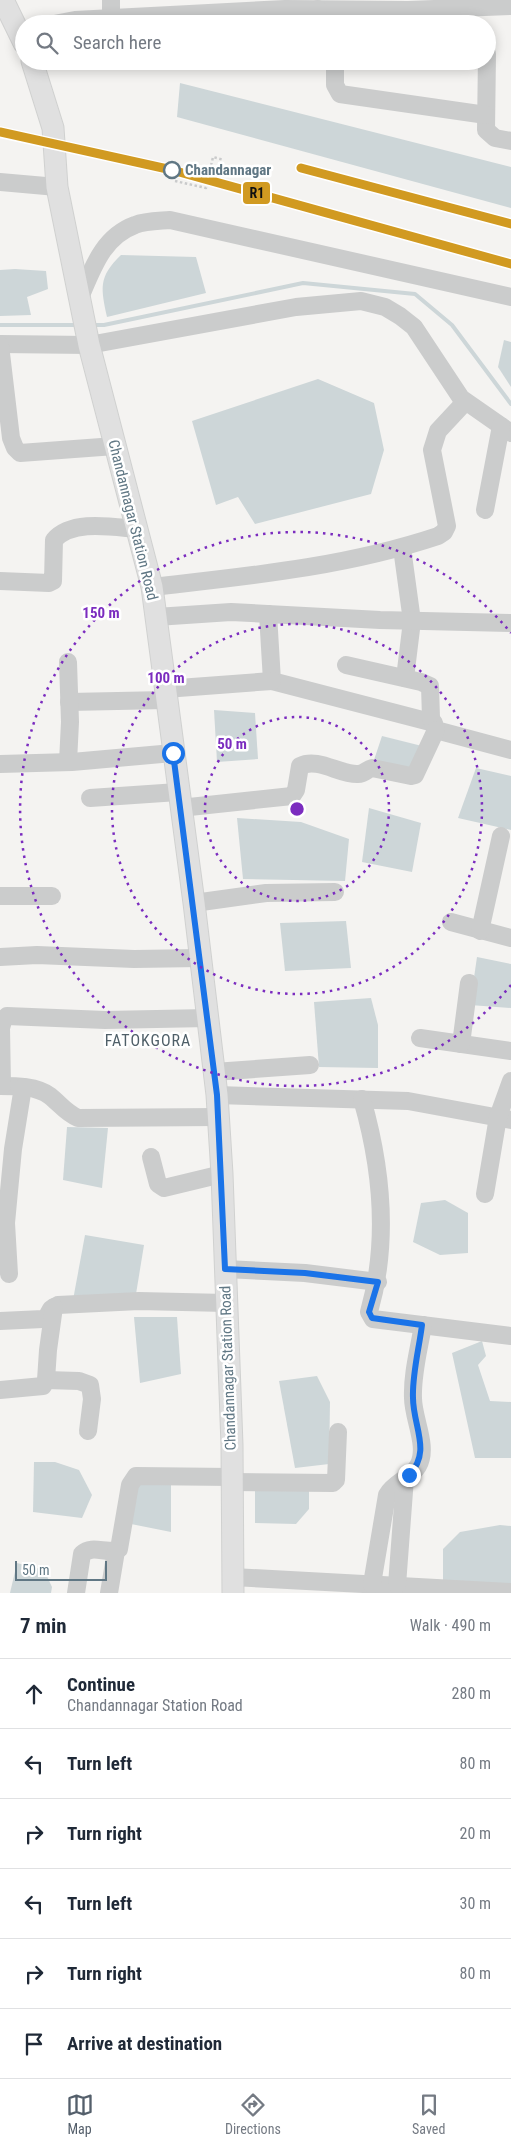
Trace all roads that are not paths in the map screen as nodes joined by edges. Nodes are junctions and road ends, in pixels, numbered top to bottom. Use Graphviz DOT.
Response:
graph roads {
  1 [pos="3,0"];
  2 [pos="110,0"];
  3 [pos="284,4"];
  4 [pos="338,4"];
  5 [pos="511,6"];
  6 [pos="111,15"];
  7 [pos="148,15"];
  8 [pos="315,15"];
  9 [pos="320,15"];
  10 [pos="486,15"];
  11 [pos="15,21"];
  12 [pos="35,70"];
  13 [pos="335,70"];
  14 [pos="487,70"];
  15 [pos="486,115"];
  16 [pos="511,141"];
  17 [pos="0,182"];
  18 [pos="58,187"];
  19 [pos="511,297"];
  20 [pos="85,325"];
  21 [pos="0,345"];
  22 [pos="466,402"];
  23 [pos="506,429"];
  24 [pos="115,446"];
  25 [pos="485,510"];
  26 [pos="137,529"];
  27 [pos="402,548"];
  28 [pos="0,581"];
  29 [pos="152,587"];
  30 [pos="268,614"];
  31 [pos="156,617"];
  32 [pos="412,621"];
  33 [pos="511,623"];
  34 [pos="68,662"];
  35 [pos="346,665"];
  36 [pos="405,678"];
  37 [pos="272,681"];
  38 [pos="165,695"];
  39 [pos="69,702"];
  40 [pos="435,726"];
  41 [pos="511,750"];
  42 [pos="173,753"];
  43 [pos="68,762"];
  44 [pos="0,764"];
  45 [pos="90,798"];
  46 [pos="179,800"];
  47 [pos="502,836"];
  48 [pos="334,892"];
  49 [pos="0,896"];
  50 [pos="52,896"];
  51 [pos="194,903"];
  52 [pos="451,922"];
  53 [pos="480,931"];
  54 [pos="511,938"];
  55 [pos="0,956"];
  56 [pos="200,958"];
  57 [pos="469,983"];
  58 [pos="208,1018"];
  59 [pos="420,1038"];
  60 [pos="461,1044"];
  61 [pos="511,1051"];
  62 [pos="310,1065"];
  63 [pos="214,1072"];
  64 [pos="511,1081"];
  65 [pos="1,1086"];
  66 [pos="23,1087"];
  67 [pos="217,1095"];
  68 [pos="362,1099"];
  69 [pos="218,1117"];
  70 [pos="505,1118"];
  71 [pos="152,1157"];
  72 [pos="222,1174"];
  73 [pos="485,1194"];
  74 [pos="225,1269"];
  75 [pos="9,1274"];
  76 [pos="378,1282"];
  77 [pos="226,1302"];
  78 [pos="54,1307"];
  79 [pos="0,1321"];
  80 [pos="422,1325"];
  81 [pos="511,1336"];
  82 [pos="46,1380"];
  83 [pos="0,1390"];
  84 [pos="88,1431"];
  85 [pos="338,1432"];
  86 [pos="405,1478"];
  87 [pos="232,1479"];
  88 [pos="116,1551"];
  89 [pos="372,1584"];
  90 [pos="233,1585"];
  91 [pos="397,1585"];
  92 [pos="453,1590"];
  93 [pos="511,1592"];
  94 [pos="76,1593"];
  95 [pos="109,1593"];
  1 -- 11 [label="main road"];
  2 -- 6 [label="street"];
  3 -- 7 [label="street"];
  3 -- 8 [label="street"];
  4 -- 9 [label="street"];
  4 -- 10 [label="street"];
  5 -- 10 [label="street"];
  12 -- 18 [label="main road, Chandannagar Station Road"];
  13 -- 15 [label="street"];
  14 -- 15 [label="street"];
  15 -- 16 [label="street"];
  17 -- 18 [label="street"];
  18 -- 20 [label="main road, Chandannagar Station Road"];
  19 -- 20 [label="street"];
  20 -- 21 [label="street"];
  20 -- 22 [label="street"];
  20 -- 24 [label="main road, Chandannagar Station Road"];
  21 -- 24 [label="street"];
  22 -- 23 [label="street"];
  22 -- 27 [label="street"];
  23 -- 25 [label="street"];
  24 -- 26 [label="main road, Chandannagar Station Road"];
  26 -- 28 [label="street"];
  26 -- 29 [label="main road, Chandannagar Station Road"];
  27 -- 29 [label="street"];
  27 -- 32 [label="street"];
  29 -- 31 [label="main road, Chandannagar Station Road"];
  30 -- 31 [label="street"];
  30 -- 32 [label="street"];
  30 -- 37 [label="street"];
  31 -- 38 [label="main road, Chandannagar Station Road"];
  32 -- 33 [label="street"];
  32 -- 36 [label="street"];
  34 -- 39 [label="street"];
  35 -- 36 [label="street"];
  36 -- 40 [label="street"];
  37 -- 38 [label="street"];
  37 -- 40 [label="street"];
  38 -- 39 [label="street"];
  38 -- 42 [label="main road, Chandannagar Station Road"];
  39 -- 43 [label="street"];
  40 -- 41 [label="street"];
  40 -- 46 [label="street"];
  42 -- 43 [label="street"];
  42 -- 46 [label="main road, Chandannagar Station Road"];
  43 -- 44 [label="street"];
  45 -- 46 [label="street"];
  46 -- 51 [label="main road, Chandannagar Station Road"];
  47 -- 53 [label="street"];
  48 -- 51 [label="street"];
  49 -- 50 [label="street"];
  51 -- 56 [label="main road, Chandannagar Station Road"];
  52 -- 53 [label="street"];
  53 -- 54 [label="street"];
  55 -- 56 [label="street"];
  56 -- 58 [label="main road, Chandannagar Station Road"];
  57 -- 60 [label="street"];
  58 -- 63 [label="main road, Chandannagar Station Road"];
  58 -- 65 [label="street"];
  59 -- 60 [label="street"];
  60 -- 61 [label="street"];
  62 -- 63 [label="street"];
  63 -- 67 [label="main road, Chandannagar Station Road"];
  64 -- 70 [label="street"];
  65 -- 66 [label="street"];
  66 -- 69 [label="street"];
  66 -- 75 [label="street"];
  67 -- 68 [label="street"];
  67 -- 69 [label="main road, Chandannagar Station Road"];
  68 -- 70 [label="street"];
  68 -- 76 [label="street"];
  69 -- 72 [label="main road, Chandannagar Station Road"];
  70 -- 73 [label="street"];
  71 -- 72 [label="street"];
  72 -- 74 [label="main road, Chandannagar Station Road"];
  74 -- 76 [label="street"];
  74 -- 77 [label="main road, Chandannagar Station Road"];
  76 -- 80 [label="street"];
  77 -- 78 [label="street"];
  77 -- 87 [label="main road, Chandannagar Station Road"];
  78 -- 79 [label="street"];
  78 -- 82 [label="street"];
  80 -- 81 [label="street"];
  80 -- 86 [label="street"];
  82 -- 83 [label="street"];
  82 -- 84 [label="street"];
  85 -- 87 [label="street"];
  86 -- 89 [label="street"];
  86 -- 91 [label="street"];
  87 -- 88 [label="street"];
  87 -- 90 [label="main road, Chandannagar Station Road"];
  88 -- 94 [label="street"];
  88 -- 95 [label="street"];
  89 -- 90 [label="street"];
  89 -- 91 [label="street"];
  91 -- 92 [label="street"];
  92 -- 93 [label="street"];
}
